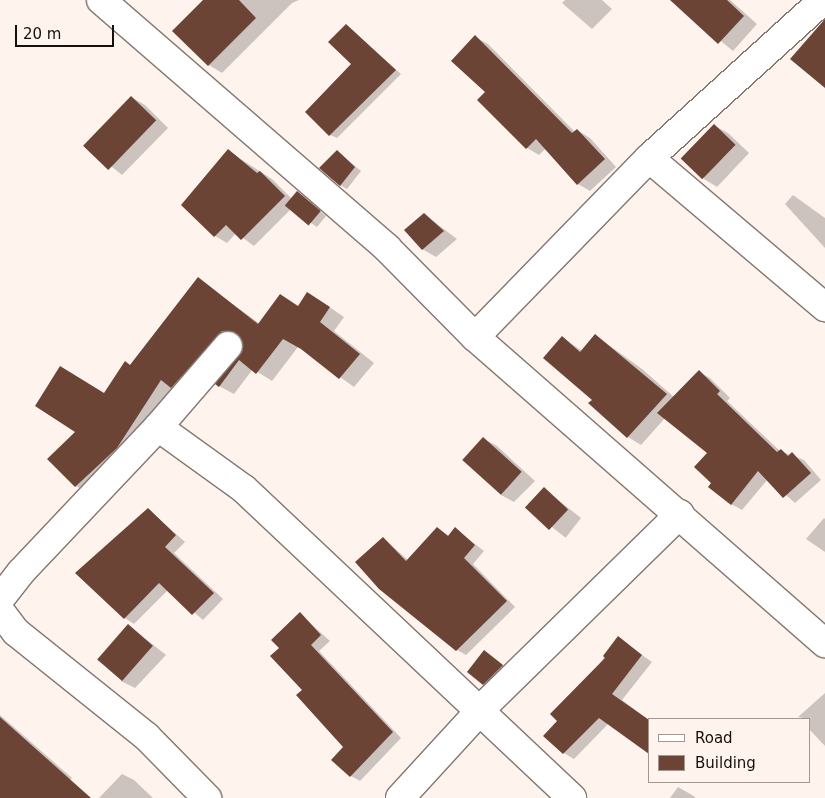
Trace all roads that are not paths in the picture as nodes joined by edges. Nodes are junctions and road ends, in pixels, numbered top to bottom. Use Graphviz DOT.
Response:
graph roads {
  1 [pos="101,0"];
  2 [pos="823,0"];
  3 [pos="649,158"];
  4 [pos="825,307"];
  5 [pos="475,337"];
  6 [pos="228,346"];
  7 [pos="158,427"];
  8 [pos="680,514"];
  9 [pos="0,599"];
  10 [pos="0,611"];
  11 [pos="825,643"];
  12 [pos="481,712"];
  13 [pos="207,798"];
  14 [pos="400,798"];
  15 [pos="572,798"];
  1 -- 5 [label="street"];
  2 -- 3 [label="street"];
  3 -- 4 [label="street"];
  3 -- 5 [label="street"];
  5 -- 8 [label="street"];
  6 -- 7 [label="street"];
  7 -- 9 [label="street"];
  7 -- 12 [label="street"];
  8 -- 11 [label="street"];
  8 -- 12 [label="street"];
  10 -- 13 [label="street"];
  12 -- 14 [label="street"];
  12 -- 15 [label="street"];
}
